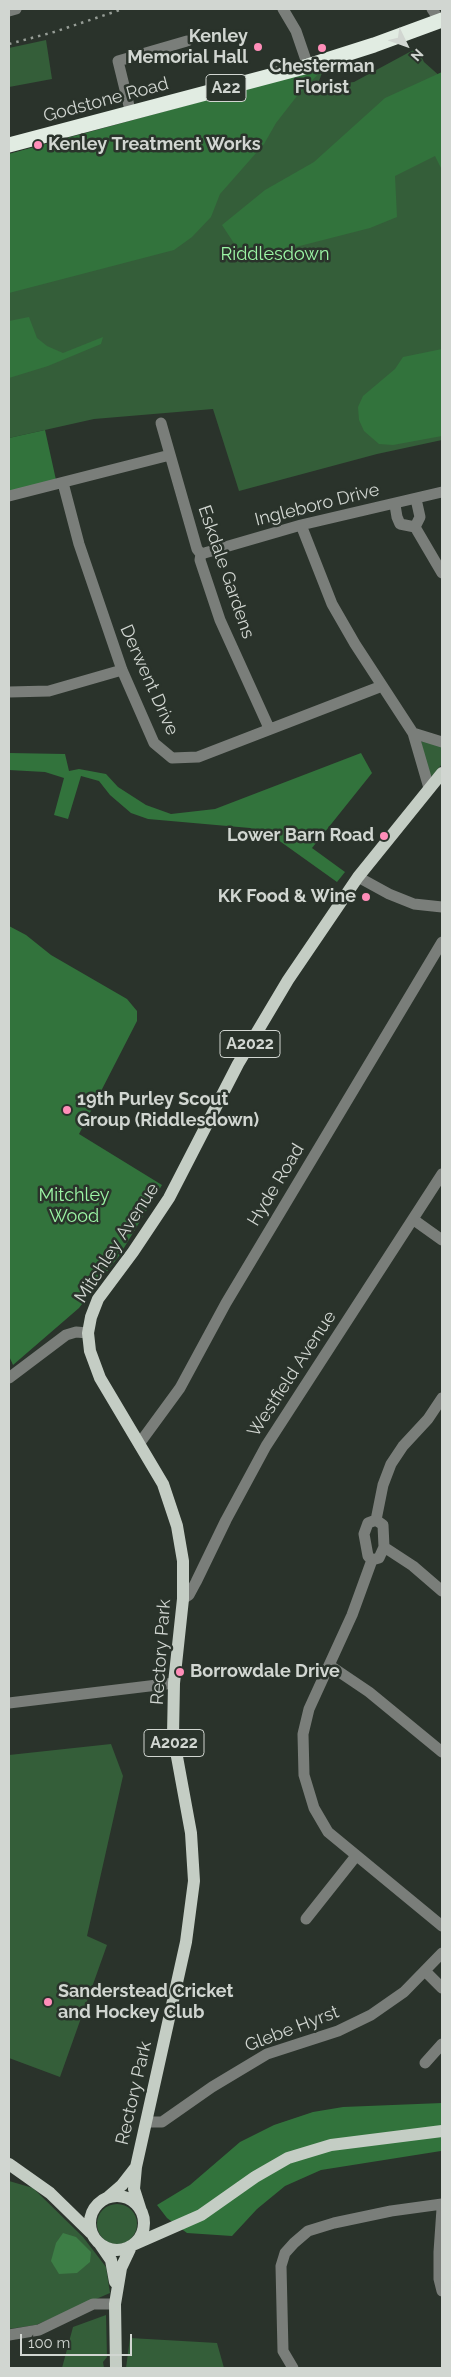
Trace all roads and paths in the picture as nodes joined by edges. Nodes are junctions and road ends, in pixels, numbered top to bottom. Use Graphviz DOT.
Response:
graph roads {
  1 [pos="16,9"];
  2 [pos="284,9"];
  3 [pos="9,11"];
  4 [pos="438,16"];
  5 [pos="187,41"];
  6 [pos="308,66"];
  7 [pos="131,114"];
  8 [pos="9,145"];
  9 [pos="161,423"];
  10 [pos="170,455"];
  11 [pos="63,483"];
  12 [pos="442,492"];
  13 [pos="9,496"];
  14 [pos="416,499"];
  15 [pos="395,505"];
  16 [pos="300,525"];
  17 [pos="414,527"];
  18 [pos="201,554"];
  19 [pos="442,573"];
  20 [pos="122,670"];
  21 [pos="382,686"];
  22 [pos="9,692"];
  23 [pos="270,728"];
  24 [pos="413,733"];
  25 [pos="442,742"];
  26 [pos="442,774"];
  27 [pos="429,788"];
  28 [pos="358,877"];
  29 [pos="442,907"];
  30 [pos="442,942"];
  31 [pos="442,1174"];
  32 [pos="414,1220"];
  33 [pos="442,1240"];
  34 [pos="88,1333"];
  35 [pos="9,1378"];
  36 [pos="442,1398"];
  37 [pos="439,1414"];
  38 [pos="139,1444"];
  39 [pos="376,1520"];
  40 [pos="384,1547"];
  41 [pos="372,1560"];
  42 [pos="442,1591"];
  43 [pos="183,1599"];
  44 [pos="329,1665"];
  45 [pos="174,1683"];
  46 [pos="9,1703"];
  47 [pos="442,1752"];
  48 [pos="356,1856"];
  49 [pos="306,1919"];
  50 [pos="442,1926"];
  51 [pos="442,1953"];
  52 [pos="425,1971"];
  53 [pos="442,1988"];
  54 [pos="442,2044"];
  55 [pos="425,2063"];
  56 [pos="146,2122"];
  57 [pos="442,2131"];
  58 [pos="9,2164"];
  59 [pos="136,2167"];
  60 [pos="103,2200"];
  61 [pos="59,2201"];
  62 [pos="442,2204"];
  63 [pos="442,2209"];
  64 [pos="142,2214"];
  65 [pos="180,2225"];
  66 [pos="94,2237"];
  67 [pos="132,2246"];
  68 [pos="442,2291"];
  69 [pos="116,2298"];
  70 [pos="9,2335"];
  71 [pos="116,2368"];
  72 [pos="293,2368"];
  1 -- 3 [label="street"];
  2 -- 6 [label="street"];
  4 -- 6 [label="highway, Godstone Road / A22"];
  5 -- 7 [label="street"];
  6 -- 7 [label="highway, Godstone Road / A22"];
  7 -- 8 [label="highway, Godstone Road / A22"];
  9 -- 10 [label="street, Eskdale Gardens"];
  10 -- 11 [label="street"];
  10 -- 18 [label="street, Eskdale Gardens"];
  11 -- 13 [label="street"];
  11 -- 20 [label="street, Derwent Drive"];
  12 -- 14 [label="street, Ingleboro Drive"];
  14 -- 15 [label="street, Ingleboro Drive"];
  14 -- 17 [label="street"];
  15 -- 16 [label="street, Ingleboro Drive"];
  15 -- 17 [label="street"];
  16 -- 18 [label="street, Ingleboro Drive"];
  16 -- 21 [label="street"];
  17 -- 19 [label="street"];
  18 -- 23 [label="street, Eskdale Gardens"];
  20 -- 22 [label="street"];
  20 -- 23 [label="street, Derwent Drive"];
  21 -- 23 [label="street, Derwent Drive"];
  21 -- 24 [label="street"];
  24 -- 25 [label="street"];
  24 -- 27 [label="street"];
  26 -- 27 [label="main road, Mitchley Avenue / A2022"];
  27 -- 28 [label="main road, Mitchley Avenue / A2022"];
  28 -- 29 [label="street"];
  28 -- 34 [label="main road, Mitchley Avenue / A2022"];
  30 -- 38 [label="street, Hyde Road"];
  31 -- 32 [label="street, Westfield Avenue"];
  32 -- 33 [label="street"];
  32 -- 43 [label="street, Westfield Avenue"];
  34 -- 35 [label="street"];
  34 -- 38 [label="main road, Rectory Park / A2022"];
  36 -- 37 [label="street"];
  37 -- 39 [label="street"];
  38 -- 43 [label="main road, Rectory Park / A2022"];
  39 -- 40 [label="street"];
  39 -- 41 [label="street"];
  40 -- 41 [label="street"];
  40 -- 42 [label="street"];
  41 -- 44 [label="street"];
  43 -- 45 [label="main road, Rectory Park / A2022"];
  44 -- 47 [label="street"];
  44 -- 48 [label="street"];
  45 -- 46 [label="street"];
  45 -- 56 [label="main road, Rectory Park / A2022"];
  48 -- 49 [label="street"];
  48 -- 50 [label="street"];
  51 -- 52 [label="street, Glebe Hyrst"];
  52 -- 53 [label="street"];
  52 -- 56 [label="street, Glebe Hyrst"];
  54 -- 55 [label="street"];
  56 -- 59 [label="main road, Rectory Park / A2022"];
  57 -- 65 [label="main road"];
  58 -- 61 [label="main road"];
  59 -- 60 [label="main road, Rectory Park / A2022"];
  59 -- 64 [label="main road, Rectory Park / A2022"];
  60 -- 61 [label="main road"];
  60 -- 64 [label="main road"];
  60 -- 66 [label="main road"];
  61 -- 66 [label="main road"];
  62 -- 72 [label="street"];
  63 -- 68 [label="street"];
  64 -- 65 [label="main road"];
  64 -- 67 [label="main road"];
  65 -- 67 [label="main road"];
  66 -- 67 [label="main road"];
  66 -- 69 [label="main road"];
  67 -- 69 [label="main road"];
  69 -- 70 [label="street"];
  69 -- 71 [label="main road"];
}
